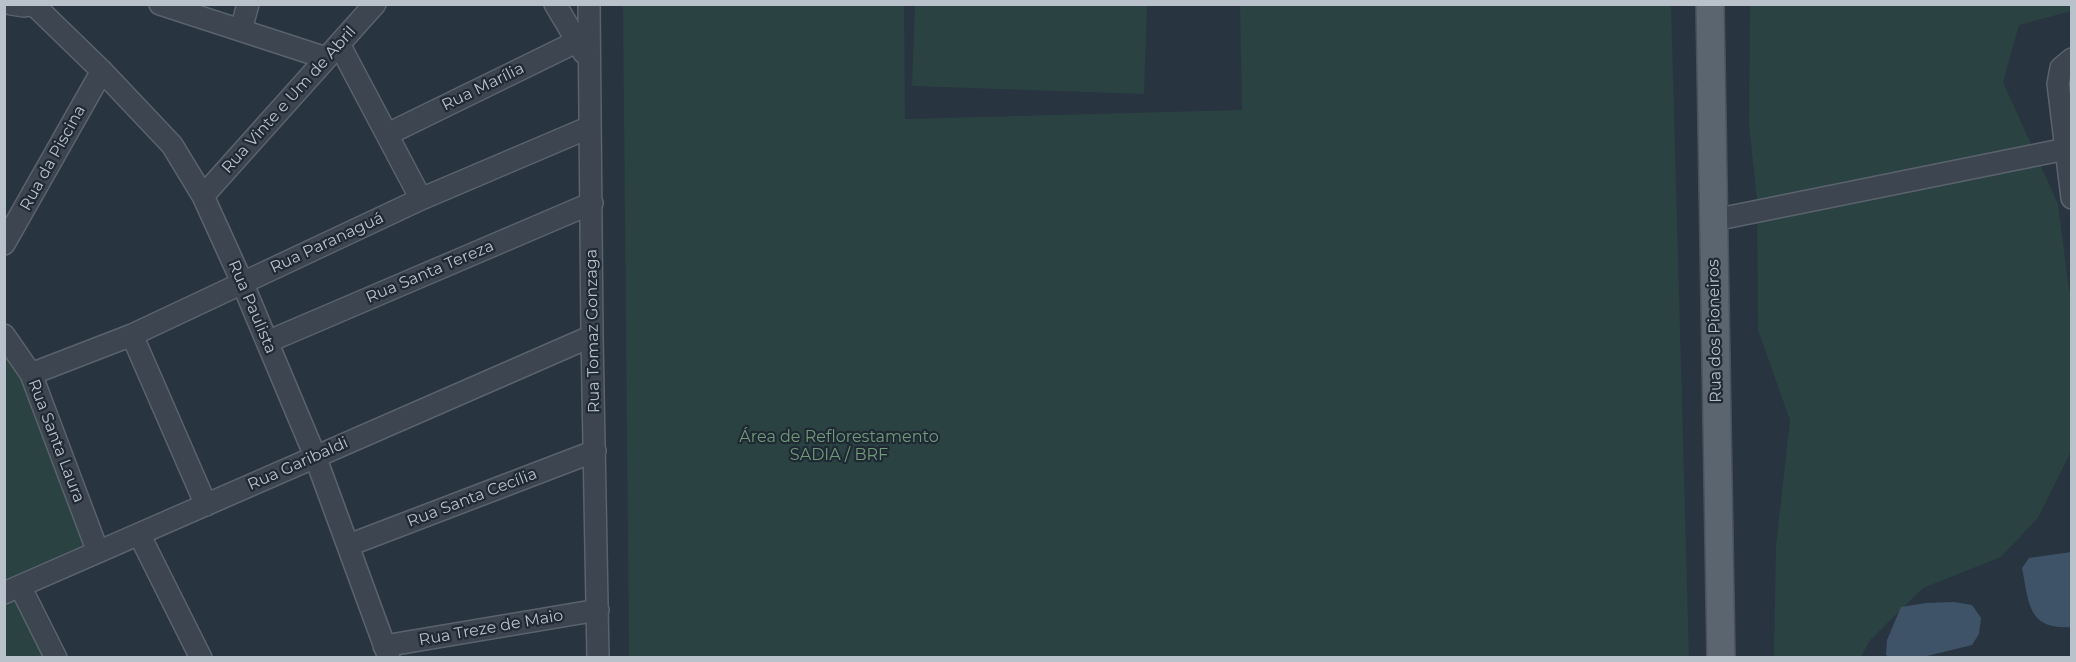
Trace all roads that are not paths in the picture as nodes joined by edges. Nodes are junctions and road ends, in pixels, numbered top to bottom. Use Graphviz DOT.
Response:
graph roads {
  1 [pos="11,4"];
  2 [pos="160,4"];
  3 [pos="248,4"];
  4 [pos="375,4"];
  5 [pos="555,4"];
  6 [pos="589,4"];
  7 [pos="1710,4"];
  8 [pos="35,5"];
  9 [pos="241,30"];
  10 [pos="578,41"];
  11 [pos="332,51"];
  12 [pos="2072,59"];
  13 [pos="591,66"];
  14 [pos="102,72"];
  15 [pos="590,127"];
  16 [pos="388,134"];
  17 [pos="2066,149"];
  18 [pos="203,196"];
  19 [pos="2072,198"];
  20 [pos="421,199"];
  21 [pos="592,203"];
  22 [pos="1714,220"];
  23 [pos="4,244"];
  24 [pos="242,282"];
  25 [pos="4,335"];
  26 [pos="132,335"];
  27 [pos="592,336"];
  28 [pos="267,342"];
  29 [pos="31,374"];
  30 [pos="595,451"];
  31 [pos="315,456"];
  32 [pos="206,504"];
  33 [pos="139,534"];
  34 [pos="349,545"];
  35 [pos="98,552"];
  36 [pos="12,590"];
  37 [pos="598,610"];
  38 [pos="387,652"];
  39 [pos="56,657"];
  40 [pos="201,657"];
  41 [pos="598,657"];
  42 [pos="1721,657"];
  1 -- 8 [label="street"];
  2 -- 9 [label="street"];
  3 -- 9 [label="street"];
  4 -- 11 [label="street, Rua Vinte e Um de Abril"];
  5 -- 10 [label="street"];
  6 -- 13 [label="street, Rua Tomaz Gonzaga"];
  7 -- 22 [label="main road, Rua dos Pioneiros"];
  8 -- 14 [label="street, Rua Paulista"];
  9 -- 11 [label="street"];
  10 -- 13 [label="street"];
  10 -- 16 [label="street, Rua Marília"];
  11 -- 16 [label="street"];
  11 -- 18 [label="street, Rua Vinte e Um de Abril"];
  12 -- 17 [label="street"];
  13 -- 15 [label="street, Rua Tomaz Gonzaga"];
  14 -- 18 [label="street, Rua Paulista"];
  14 -- 23 [label="street, Rua da Piscina"];
  15 -- 20 [label="street, Rua Paranaguá"];
  15 -- 21 [label="street, Rua Tomaz Gonzaga"];
  16 -- 20 [label="street"];
  17 -- 19 [label="street"];
  17 -- 22 [label="street"];
  18 -- 24 [label="street, Rua Paulista"];
  20 -- 24 [label="street, Rua Paranaguá"];
  21 -- 27 [label="street, Rua Tomaz Gonzaga"];
  21 -- 28 [label="street, Rua Santa Tereza"];
  22 -- 42 [label="main road, Rua dos Pioneiros"];
  24 -- 26 [label="street, Rua Paranaguá"];
  24 -- 28 [label="street, Rua Paulista"];
  25 -- 29 [label="street, Rua Santa Laura"];
  26 -- 29 [label="street, Rua Paranaguá"];
  26 -- 32 [label="street"];
  27 -- 30 [label="street, Rua Tomaz Gonzaga"];
  27 -- 31 [label="street, Rua Garibaldi"];
  28 -- 31 [label="street, Rua Paulista"];
  29 -- 35 [label="street, Rua Santa Laura"];
  30 -- 34 [label="street, Rua Santa Cecília"];
  30 -- 37 [label="street, Rua Tomaz Gonzaga"];
  31 -- 32 [label="street, Rua Garibaldi"];
  31 -- 34 [label="street, Rua Paulista"];
  32 -- 33 [label="street, Rua Garibaldi"];
  33 -- 35 [label="street, Rua Garibaldi"];
  33 -- 40 [label="street"];
  34 -- 38 [label="street, Rua Paulista"];
  35 -- 36 [label="street, Rua Garibaldi"];
  36 -- 39 [label="street"];
  37 -- 38 [label="street, Rua Treze de Maio"];
  37 -- 41 [label="street, Rua Tomaz Gonzaga"];
}
